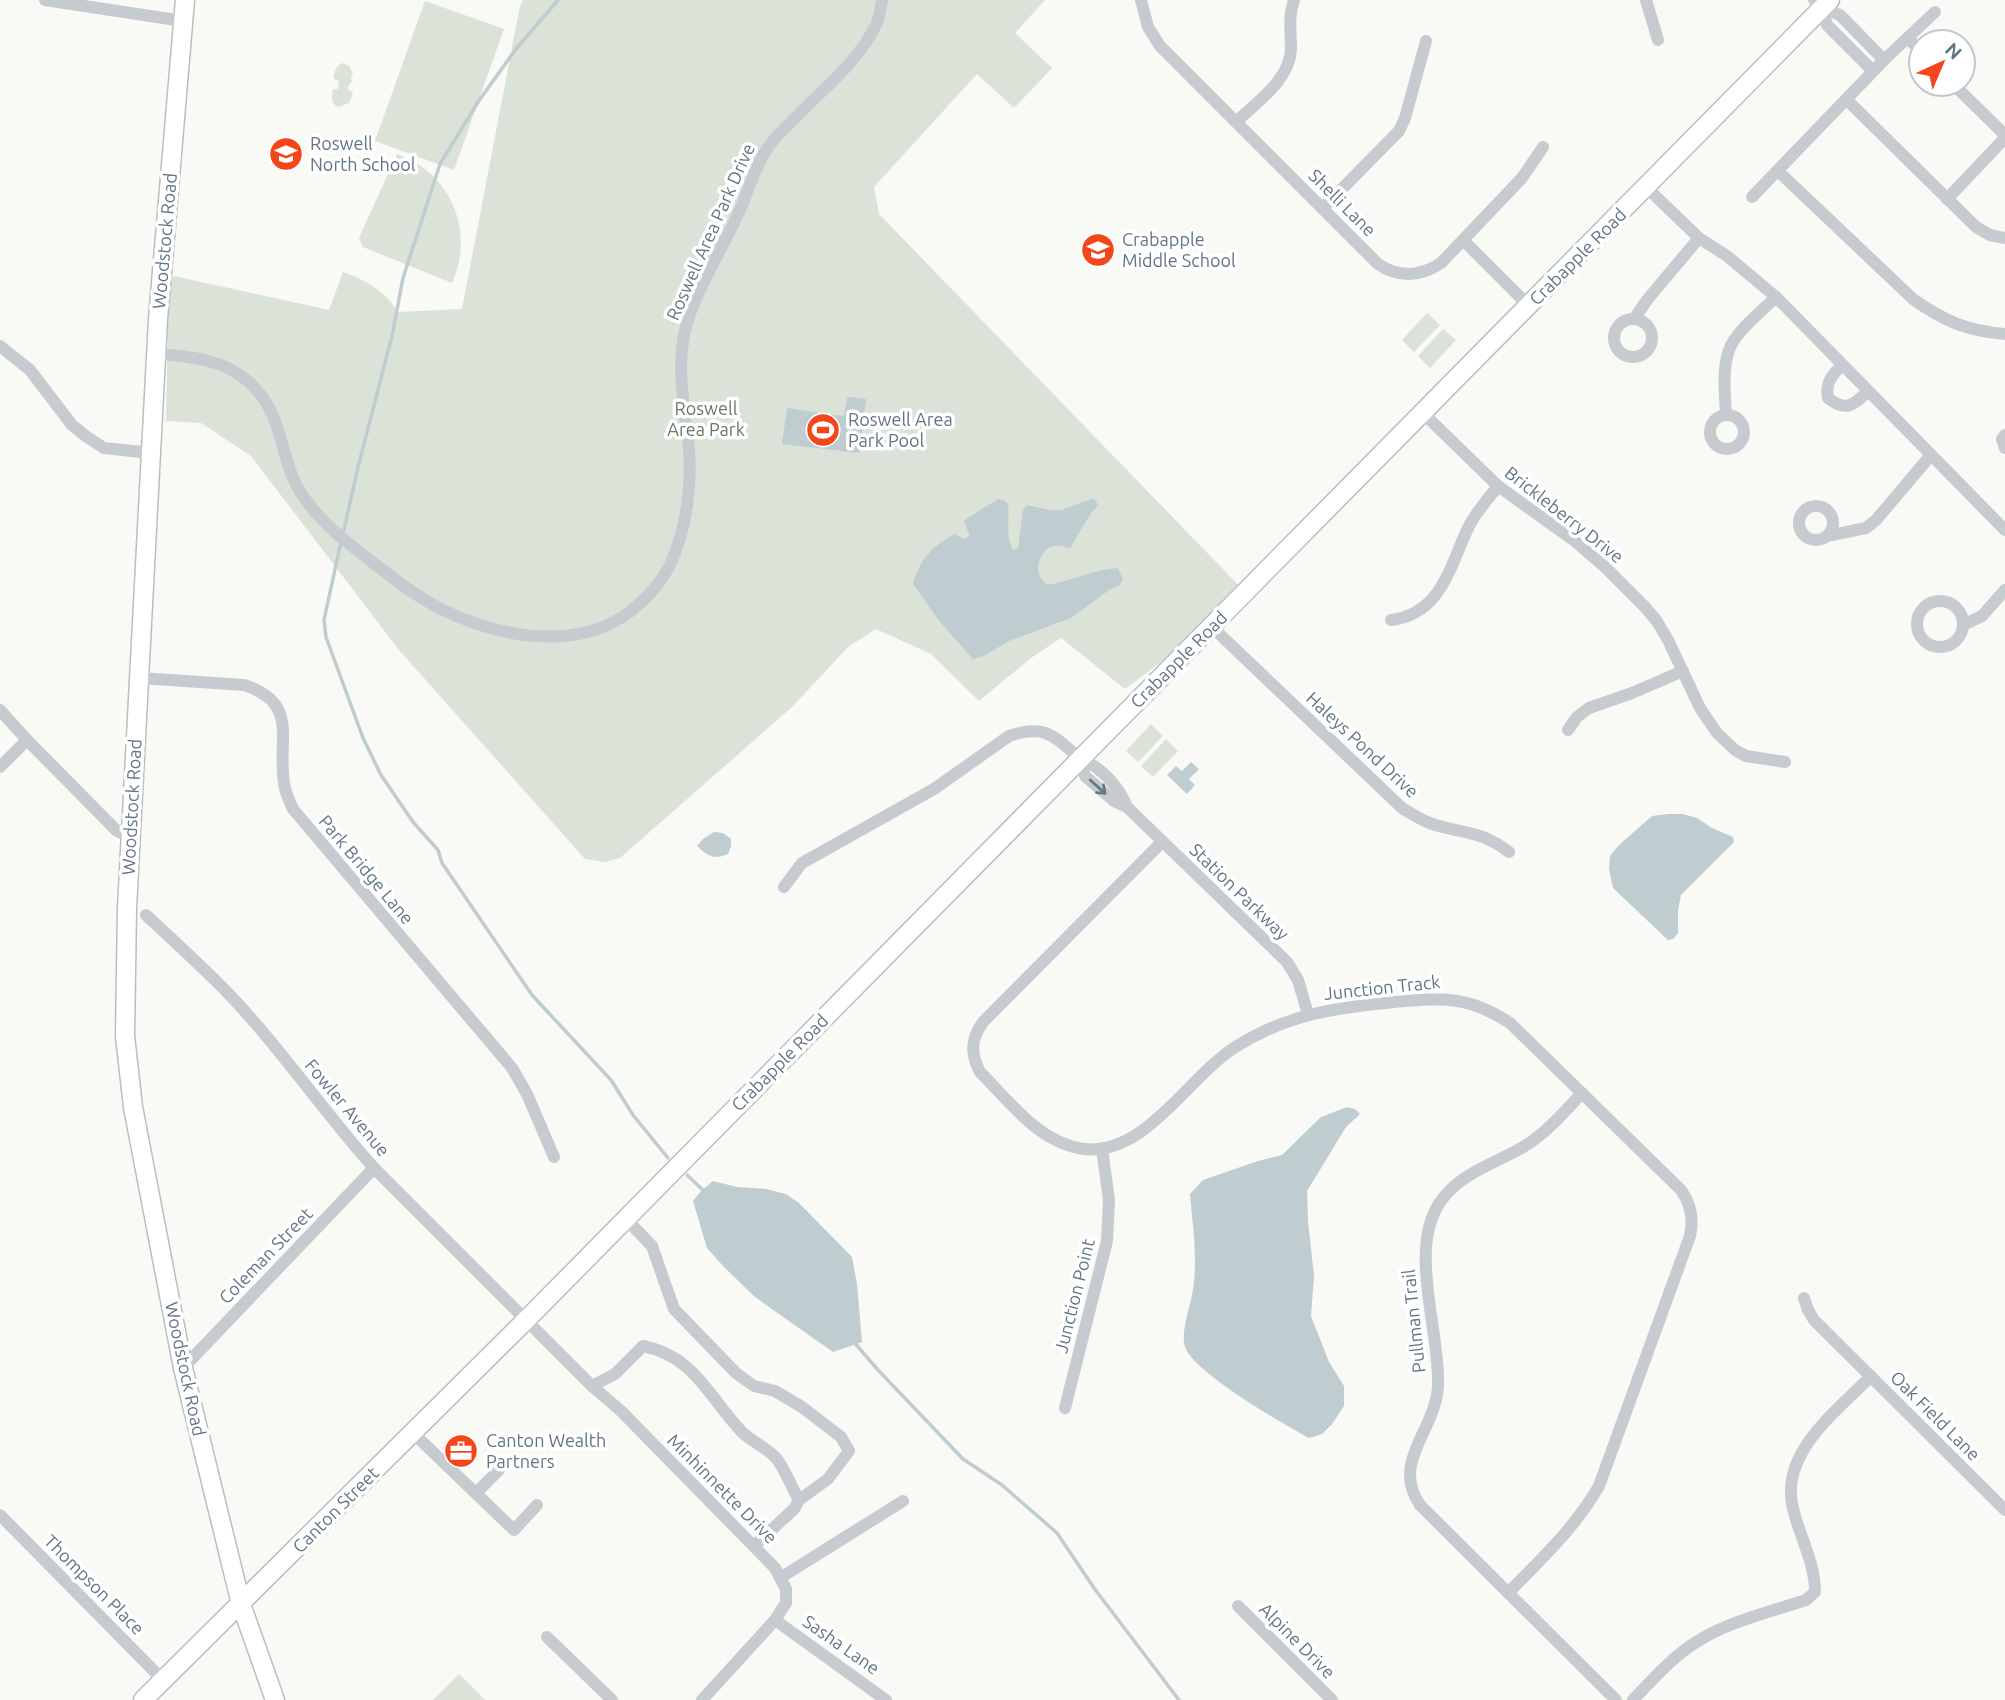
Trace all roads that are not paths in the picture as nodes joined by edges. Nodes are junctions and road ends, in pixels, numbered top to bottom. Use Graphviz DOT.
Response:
graph roads {
  1 [pos="45,0"];
  2 [pos="185,0"];
  3 [pos="882,0"];
  4 [pos="1141,0"];
  5 [pos="1294,0"];
  6 [pos="1646,0"];
  7 [pos="1822,3"];
  8 [pos="1935,12"];
  9 [pos="183,22"];
  10 [pos="1918,28"];
  11 [pos="1854,29"];
  12 [pos="1907,39"];
  13 [pos="1658,40"];
  14 [pos="1842,40"];
  15 [pos="1426,41"];
  16 [pos="1884,60"];
  17 [pos="1873,71"];
  18 [pos="1967,98"];
  19 [pos="1847,100"];
  20 [pos="1236,122"];
  21 [pos="2005,137"];
  22 [pos="1543,146"];
  23 [pos="1778,171"];
  24 [pos="1646,187"];
  25 [pos="1752,197"];
  26 [pos="1947,199"];
  27 [pos="1323,208"];
  28 [pos="1699,238"];
  29 [pos="2005,238"];
  30 [pos="1463,240"];
  31 [pos="1776,297"];
  32 [pos="1529,306"];
  33 [pos="1634,319"];
  34 [pos="2005,334"];
  35 [pos="0,346"];
  36 [pos="158,354"];
  37 [pos="1842,365"];
  38 [pos="1868,390"];
  39 [pos="1423,413"];
  40 [pos="1726,415"];
  41 [pos="2005,435"];
  42 [pos="2005,448"];
  43 [pos="151,453"];
  44 [pos="1931,455"];
  45 [pos="1498,486"];
  46 [pos="2005,530"];
  47 [pos="1827,536"];
  48 [pos="2005,590"];
  49 [pos="1391,620"];
  50 [pos="1963,625"];
  51 [pos="1212,627"];
  52 [pos="1683,671"];
  53 [pos="140,678"];
  54 [pos="0,710"];
  55 [pos="1568,730"];
  56 [pos="27,740"];
  57 [pos="1080,758"];
  58 [pos="1784,762"];
  59 [pos="0,767"];
  60 [pos="131,837"];
  61 [pos="1162,842"];
  62 [pos="1509,852"];
  63 [pos="784,887"];
  64 [pos="146,915"];
  65 [pos="1308,1014"];
  66 [pos="1583,1093"];
  67 [pos="1102,1149"];
  68 [pos="554,1157"];
  69 [pos="374,1168"];
  70 [pos="626,1219"];
  71 [pos="1804,1298"];
  72 [pos="527,1319"];
  73 [pos="183,1368"];
  74 [pos="1871,1376"];
  75 [pos="592,1386"];
  76 [pos="1065,1408"];
  77 [pos="413,1433"];
  78 [pos="499,1470"];
  79 [pos="476,1493"];
  80 [pos="799,1500"];
  81 [pos="903,1502"];
  82 [pos="537,1505"];
  83 [pos="2005,1510"];
  84 [pos="0,1515"];
  85 [pos="754,1546"];
  86 [pos="780,1578"];
  87 [pos="1508,1593"];
  88 [pos="240,1604"];
  89 [pos="1238,1606"];
  90 [pos="775,1620"];
  91 [pos="547,1637"];
  92 [pos="163,1680"];
  93 [pos="143,1700"];
  94 [pos="275,1700"];
  95 [pos="612,1700"];
  96 [pos="702,1700"];
  97 [pos="886,1700"];
  98 [pos="1332,1700"];
  99 [pos="1616,1700"];
  100 [pos="1633,1700"];
  1 -- 9 [label="street"];
  2 -- 9 [label="street, Woodstock Road"];
  3 -- 36 [label="street, Roswell Area Park Drive"];
  4 -- 20 [label="street, Shelli Lane"];
  5 -- 20 [label="street"];
  6 -- 13 [label="street"];
  7 -- 11 [label="street"];
  7 -- 14 [label="street"];
  7 -- 24 [label="street, Crabapple Road"];
  8 -- 10 [label="street"];
  9 -- 36 [label="street, Woodstock Road"];
  11 -- 14 [label="street"];
  11 -- 16 [label="street"];
  12 -- 16 [label="street"];
  14 -- 17 [label="street"];
  15 -- 27 [label="street"];
  16 -- 17 [label="street"];
  17 -- 19 [label="street"];
  18 -- 21 [label="street"];
  19 -- 23 [label="street"];
  19 -- 26 [label="street"];
  20 -- 27 [label="street, Shelli Lane"];
  21 -- 26 [label="street"];
  22 -- 30 [label="street, Shelli Lane"];
  23 -- 25 [label="street"];
  23 -- 34 [label="street"];
  24 -- 28 [label="street"];
  24 -- 32 [label="street, Crabapple Road"];
  26 -- 29 [label="street"];
  27 -- 30 [label="street, Shelli Lane"];
  28 -- 31 [label="street"];
  28 -- 33 [label="street"];
  30 -- 32 [label="street"];
  31 -- 37 [label="street"];
  31 -- 40 [label="street"];
  32 -- 39 [label="street, Crabapple Road"];
  35 -- 43 [label="street"];
  36 -- 43 [label="street, Woodstock Road"];
  37 -- 38 [label="street"];
  37 -- 38 [label="street"];
  38 -- 44 [label="street"];
  39 -- 45 [label="street, Brickleberry Drive"];
  39 -- 51 [label="street, Crabapple Road"];
  41 -- 42 [label="street"];
  43 -- 53 [label="street, Woodstock Road"];
  44 -- 46 [label="street"];
  44 -- 47 [label="street"];
  45 -- 49 [label="street"];
  45 -- 52 [label="street, Brickleberry Drive"];
  48 -- 50 [label="street"];
  51 -- 57 [label="street, Crabapple Road"];
  51 -- 62 [label="street, Haleys Pond Drive"];
  52 -- 55 [label="street"];
  52 -- 58 [label="street, Brickleberry Drive"];
  53 -- 60 [label="street, Woodstock Road"];
  53 -- 68 [label="street, Park Bridge Lane"];
  54 -- 56 [label="street"];
  56 -- 59 [label="street"];
  56 -- 60 [label="street"];
  57 -- 61 [label="street, Station Parkway"];
  57 -- 63 [label="street"];
  57 -- 70 [label="street, Crabapple Road"];
  60 -- 73 [label="street, Woodstock Road"];
  61 -- 65 [label="street, Station Parkway"];
  61 -- 67 [label="street, Junction Track"];
  64 -- 69 [label="street, Fowler Avenue"];
  65 -- 66 [label="street, Junction Track"];
  65 -- 67 [label="street, Junction Track"];
  66 -- 87 [label="street, Junction Track"];
  66 -- 87 [label="street, Pullman Trail"];
  67 -- 76 [label="street, Junction Point"];
  69 -- 72 [label="street, Fowler Avenue"];
  69 -- 73 [label="street, Coleman Street"];
  70 -- 72 [label="street, Crabapple Road"];
  70 -- 80 [label="street"];
  71 -- 74 [label="street, Oak Field Lane"];
  72 -- 75 [label="street, Minhinnette Drive"];
  72 -- 77 [label="street, Canton Street"];
  73 -- 88 [label="street, Woodstock Road"];
  74 -- 83 [label="street, Oak Field Lane"];
  74 -- 100 [label="street, Oak Field Lane"];
  75 -- 80 [label="street"];
  75 -- 85 [label="street, Minhinnette Drive"];
  77 -- 79 [label="street"];
  77 -- 88 [label="street, Canton Street"];
  78 -- 79 [label="street"];
  79 -- 82 [label="street"];
  80 -- 85 [label="street"];
  81 -- 86 [label="street"];
  84 -- 92 [label="street, Thompson Place"];
  85 -- 86 [label="street, Minhinnette Drive"];
  86 -- 90 [label="street"];
  87 -- 99 [label="street, Pullman Trail"];
  88 -- 92 [label="street, Canton Street"];
  88 -- 94 [label="street, Woodstock Road"];
  89 -- 98 [label="street, Alpine Drive"];
  90 -- 96 [label="street"];
  90 -- 97 [label="street, Sasha Lane"];
  91 -- 95 [label="street"];
  92 -- 93 [label="street, Canton Street"];
}
